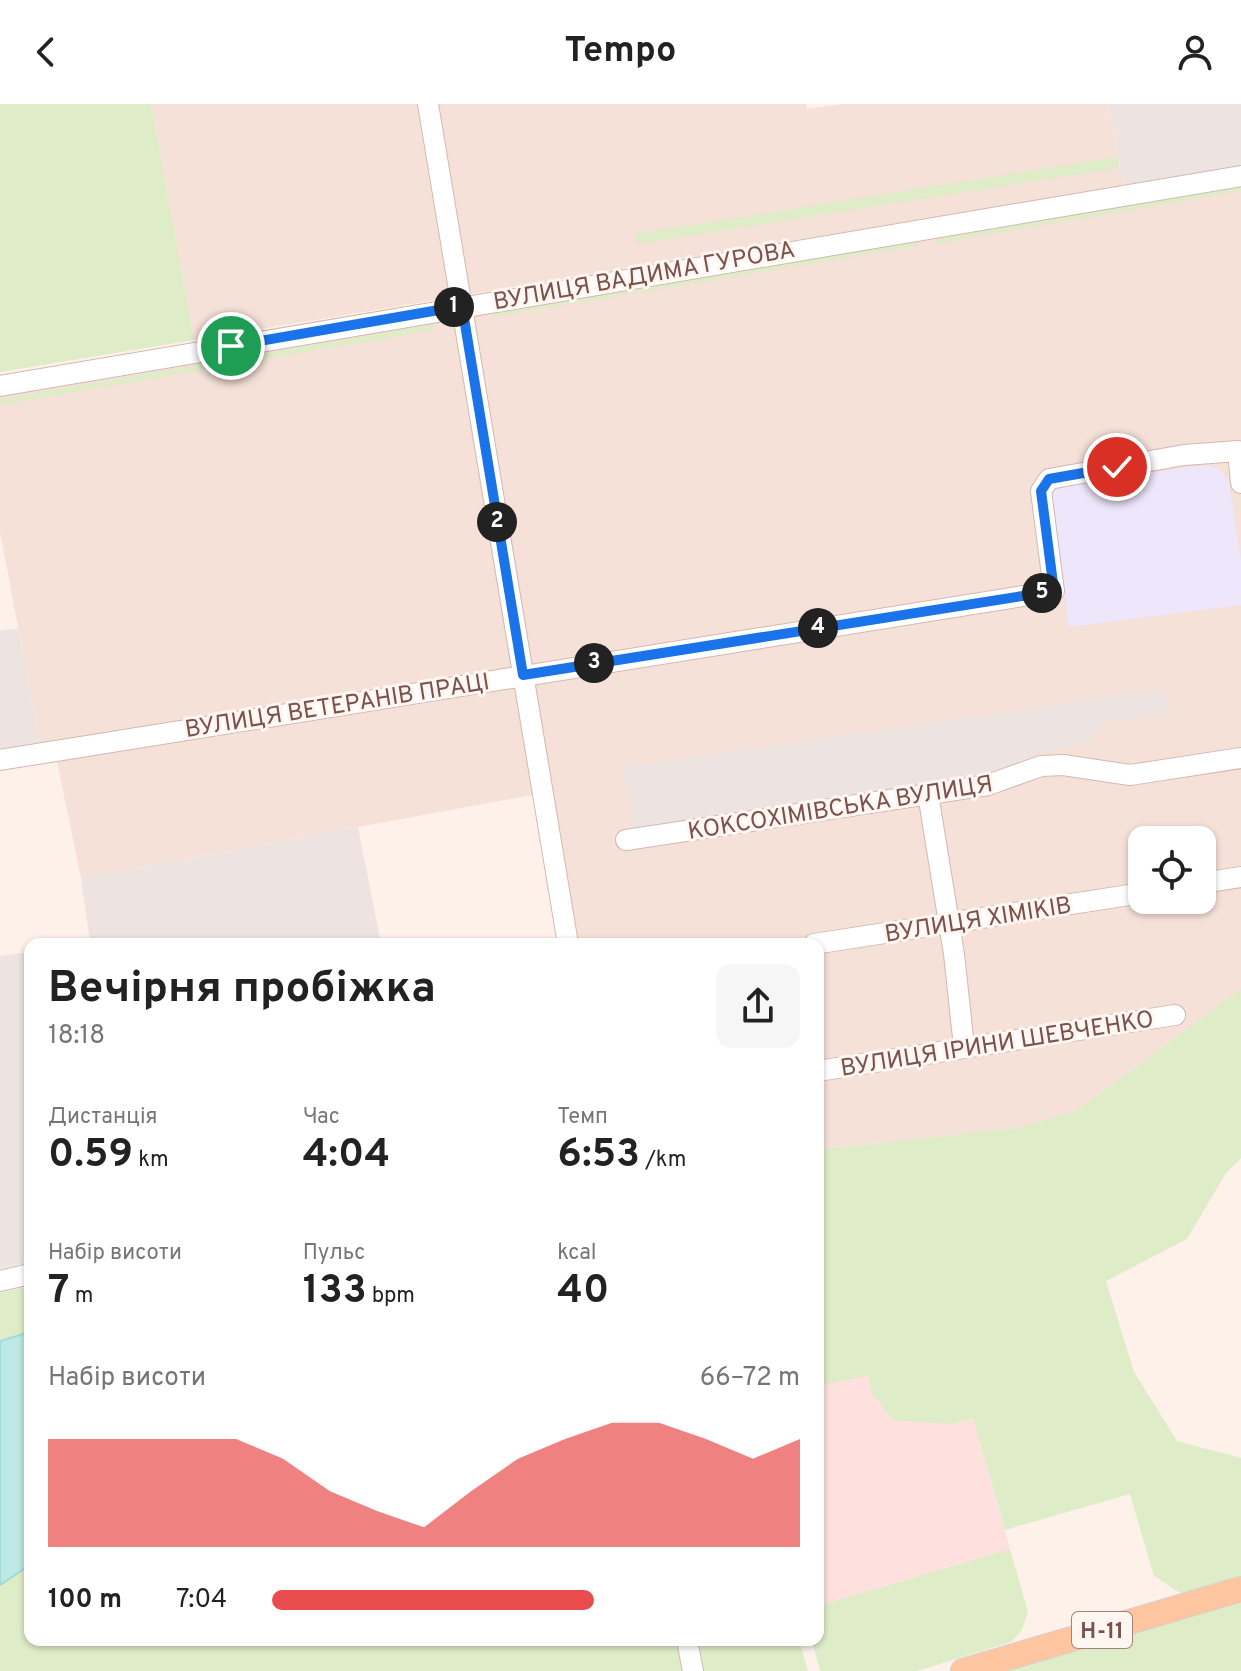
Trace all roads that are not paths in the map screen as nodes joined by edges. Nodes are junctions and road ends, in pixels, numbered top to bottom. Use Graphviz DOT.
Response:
graph roads {
  1 [pos="428,104"];
  2 [pos="1241,176"];
  3 [pos="462,306"];
  4 [pos="0,386"];
  5 [pos="1240,451"];
  6 [pos="1241,483"];
  7 [pos="523,675"];
  8 [pos="1241,758"];
  9 [pos="0,760"];
  10 [pos="928,794"];
  11 [pos="626,840"];
  12 [pos="1241,877"];
  13 [pos="1216,881"];
  14 [pos="1128,895"];
  15 [pos="949,924"];
  16 [pos="567,938"];
  17 [pos="824,943"];
  18 [pos="1175,1015"];
  19 [pos="964,1047"];
  20 [pos="824,1070"];
  21 [pos="24,1275"];
  22 [pos="0,1281"];
  23 [pos="1241,1589"];
  24 [pos="688,1646"];
  25 [pos="693,1671"];
  26 [pos="963,1671"];
  1 -- 3 [label="street"];
  2 -- 3 [label="street, ВУЛИЦЯ ВАДИМА ГУРОВА"];
  3 -- 4 [label="street, ВУЛИЦЯ ВАДИМА ГУРОВА"];
  3 -- 7 [label="street"];
  5 -- 6 [label="street"];
  5 -- 7 [label="street, ВУЛИЦЯ ВЕТЕРАНІВ ПРАЦІ"];
  7 -- 9 [label="street, ВУЛИЦЯ ВЕТЕРАНІВ ПРАЦІ"];
  7 -- 16 [label="street"];
  8 -- 10 [label="street, КОКСОХІМІВСЬКА ВУЛИЦЯ"];
  10 -- 11 [label="street, КОКСОХІМІВСЬКА ВУЛИЦЯ"];
  10 -- 15 [label="street"];
  12 -- 13 [label="street"];
  14 -- 15 [label="street, ВУЛИЦЯ ХІМІКІВ"];
  15 -- 17 [label="street, ВУЛИЦЯ ХІМІКІВ"];
  15 -- 19 [label="street"];
  18 -- 19 [label="street, ВУЛИЦЯ ІРИНИ ШЕВЧЕНКО"];
  19 -- 20 [label="street, ВУЛИЦЯ ІРИНИ ШЕВЧЕНКО"];
  21 -- 22 [label="street"];
  23 -- 26 [label="main road, Н-11"];
  24 -- 25 [label="street"];
}
